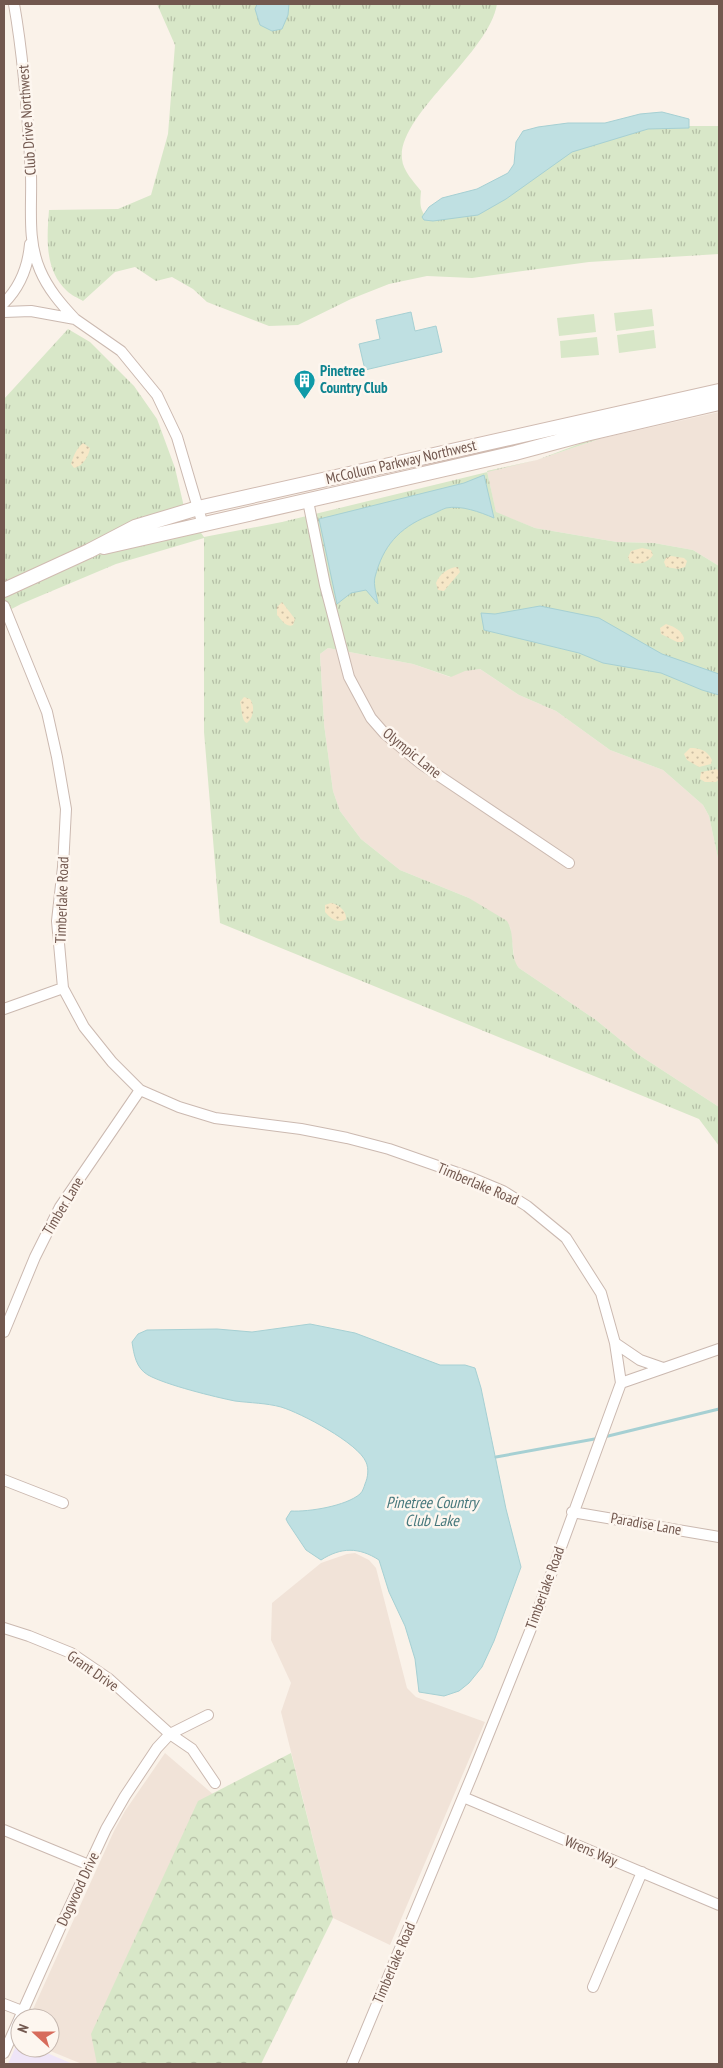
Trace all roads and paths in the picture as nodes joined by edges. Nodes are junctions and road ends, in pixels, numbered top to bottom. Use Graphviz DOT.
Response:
graph roads {
  1 [pos="14,4"];
  2 [pos="31,236"];
  3 [pos="4,303"];
  4 [pos="4,312"];
  5 [pos="75,319"];
  6 [pos="719,391"];
  7 [pos="719,404"];
  8 [pos="308,501"];
  9 [pos="198,508"];
  10 [pos="203,525"];
  11 [pos="89,551"];
  12 [pos="4,590"];
  13 [pos="4,606"];
  14 [pos="569,863"];
  15 [pos="63,988"];
  16 [pos="4,1009"];
  17 [pos="140,1090"];
  18 [pos="4,1332"];
  19 [pos="616,1343"];
  20 [pos="719,1349"];
  21 [pos="663,1368"];
  22 [pos="621,1383"];
  23 [pos="4,1480"];
  24 [pos="63,1503"];
  25 [pos="572,1512"];
  26 [pos="719,1537"];
  27 [pos="4,1628"];
  28 [pos="208,1715"];
  29 [pos="170,1734"];
  30 [pos="215,1783"];
  31 [pos="463,1797"];
  32 [pos="4,1830"];
  33 [pos="90,1865"];
  34 [pos="642,1872"];
  35 [pos="719,1905"];
  36 [pos="593,1987"];
  37 [pos="23,2008"];
  38 [pos="10,2039"];
  39 [pos="4,2053"];
  40 [pos="352,2064"];
  1 -- 2 [label="street, Club Drive Northwest"];
  2 -- 3 [label="street, Club Drive Northwest"];
  2 -- 5 [label="street, Club Drive Northwest"];
  4 -- 5 [label="street"];
  5 -- 9 [label="street"];
  6 -- 9 [label="street, McCollum Parkway Northwest"];
  7 -- 8 [label="street, McCollum Parkway Northwest"];
  8 -- 10 [label="street, McCollum Parkway Northwest"];
  8 -- 14 [label="street, Olympic Lane"];
  9 -- 10 [label="street"];
  9 -- 11 [label="street, McCollum Parkway Northwest"];
  10 -- 11 [label="street, McCollum Parkway Northwest"];
  11 -- 12 [label="street, McCollum Parkway Northwest"];
  13 -- 15 [label="street, Timberlake Road"];
  15 -- 16 [label="street"];
  15 -- 17 [label="street, Timberlake Road"];
  17 -- 18 [label="street, Timber Lane"];
  17 -- 19 [label="street, Timberlake Road"];
  19 -- 21 [label="street"];
  19 -- 22 [label="street, Timberlake Road"];
  20 -- 21 [label="street"];
  21 -- 22 [label="street"];
  22 -- 25 [label="street, Timberlake Road"];
  23 -- 24 [label="street"];
  25 -- 26 [label="street, Paradise Lane"];
  25 -- 31 [label="street, Timberlake Road"];
  27 -- 29 [label="street, Grant Drive"];
  28 -- 29 [label="street, Dogwood Drive"];
  29 -- 30 [label="street"];
  29 -- 33 [label="street, Dogwood Drive"];
  31 -- 34 [label="street, Wrens Way"];
  31 -- 40 [label="street, Timberlake Road"];
  32 -- 33 [label="street"];
  33 -- 37 [label="street, Dogwood Drive"];
  34 -- 35 [label="street, Wrens Way"];
  34 -- 36 [label="street"];
  38 -- 39 [label="street, Dogwood Drive"];
}
